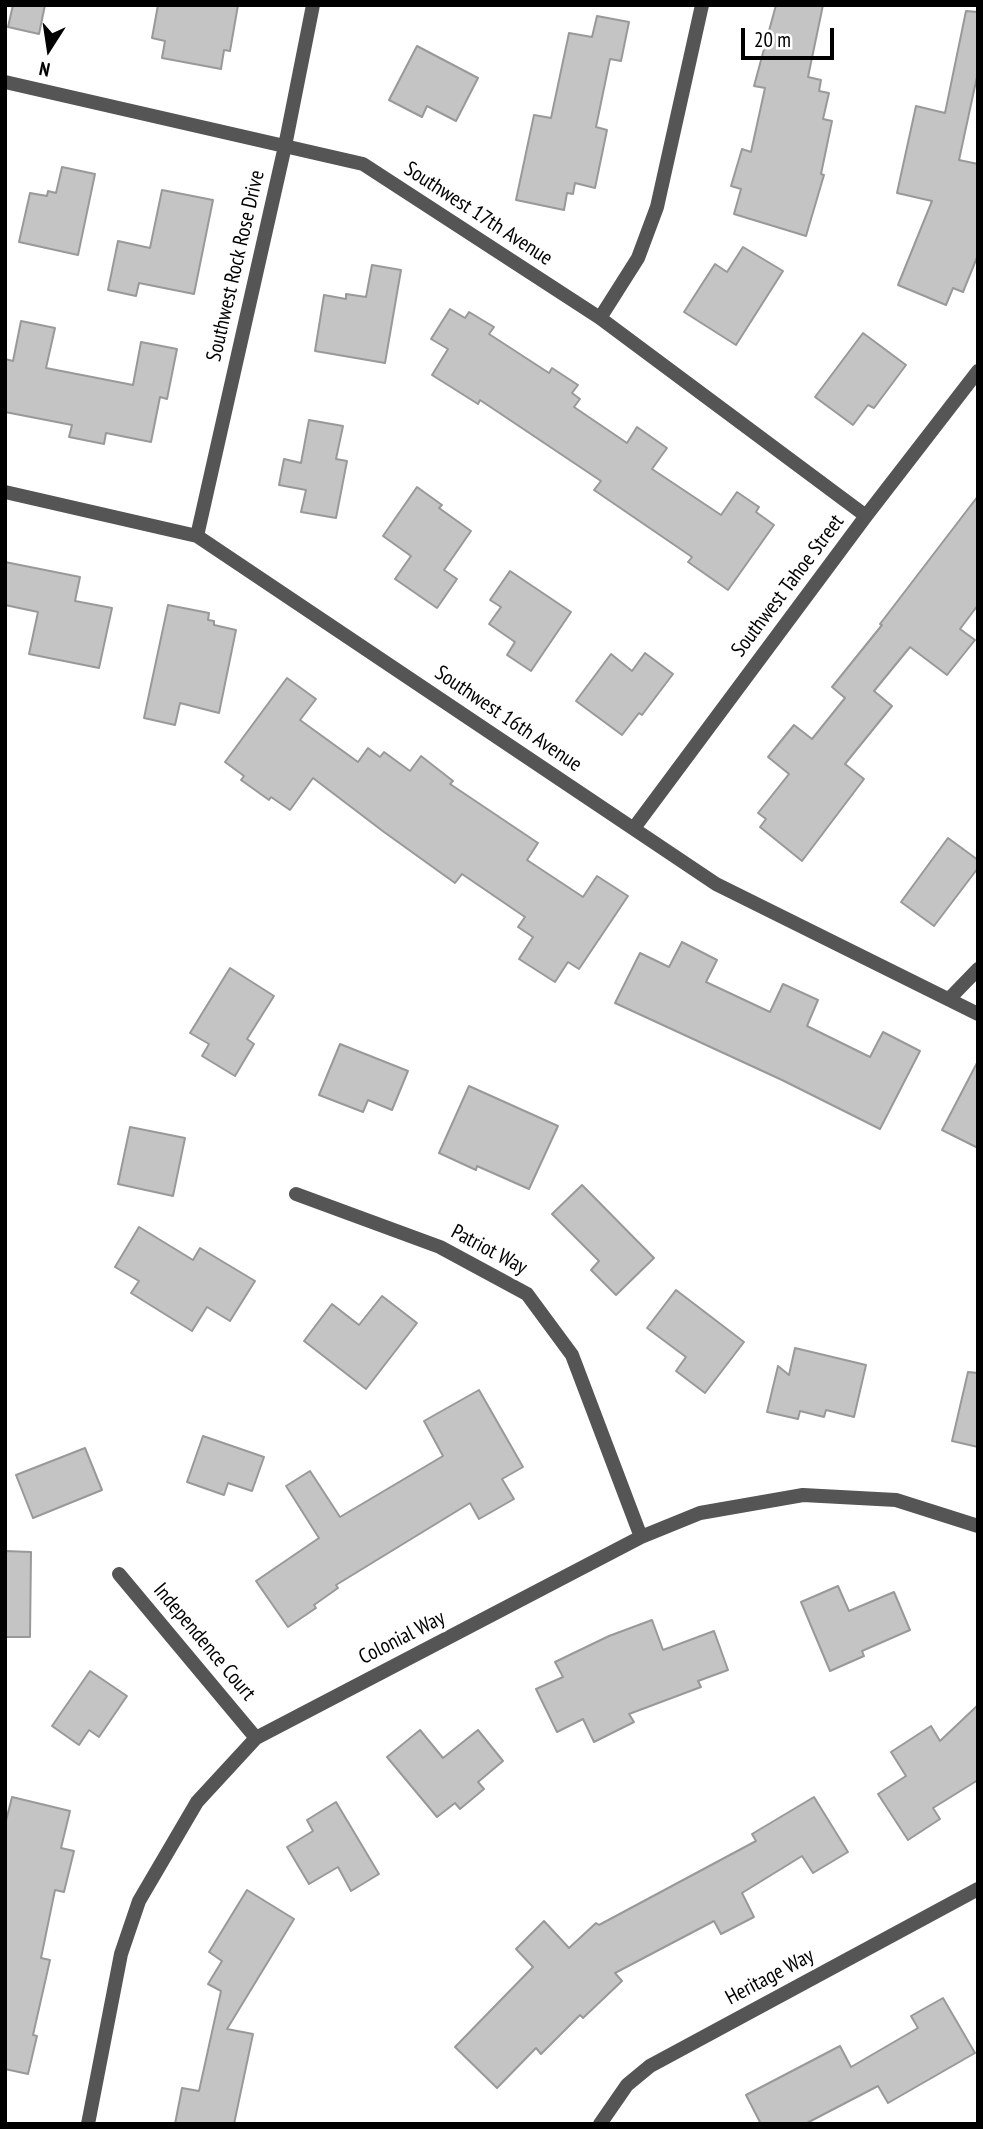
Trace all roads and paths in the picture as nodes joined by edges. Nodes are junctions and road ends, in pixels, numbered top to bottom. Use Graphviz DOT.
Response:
graph roads {
  1 [pos="313,5"];
  2 [pos="702,5"];
  3 [pos="5,82"];
  4 [pos="285,146"];
  5 [pos="600,318"];
  6 [pos="978,372"];
  7 [pos="5,492"];
  8 [pos="866,516"];
  9 [pos="197,536"];
  10 [pos="634,828"];
  11 [pos="978,969"];
  12 [pos="949,999"];
  13 [pos="978,1014"];
  14 [pos="296,1194"];
  15 [pos="978,1526"];
  16 [pos="641,1537"];
  17 [pos="119,1573"];
  18 [pos="257,1738"];
  19 [pos="978,1889"];
  20 [pos="88,2124"];
  21 [pos="600,2124"];
  1 -- 4 [label="street, Southwest Rock Rose Drive"];
  2 -- 5 [label="street"];
  3 -- 4 [label="street, Southwest 17th Avenue"];
  4 -- 5 [label="street, Southwest 17th Avenue"];
  4 -- 9 [label="street, Southwest Rock Rose Drive"];
  5 -- 8 [label="street, Southwest 17th Avenue"];
  6 -- 8 [label="street, Southwest Tahoe Street"];
  7 -- 9 [label="street, Southwest 16th Avenue"];
  8 -- 10 [label="street, Southwest Tahoe Street"];
  9 -- 10 [label="street, Southwest 16th Avenue"];
  10 -- 12 [label="street, Southwest 16th Avenue"];
  11 -- 12 [label="street"];
  12 -- 13 [label="street, Southwest 16th Avenue"];
  14 -- 16 [label="street, Patriot Way"];
  15 -- 16 [label="street, Colonial Way"];
  16 -- 18 [label="street, Colonial Way"];
  17 -- 18 [label="street, Independence Court"];
  18 -- 20 [label="street, Colonial Way"];
  19 -- 21 [label="street, Heritage Way"];
}
